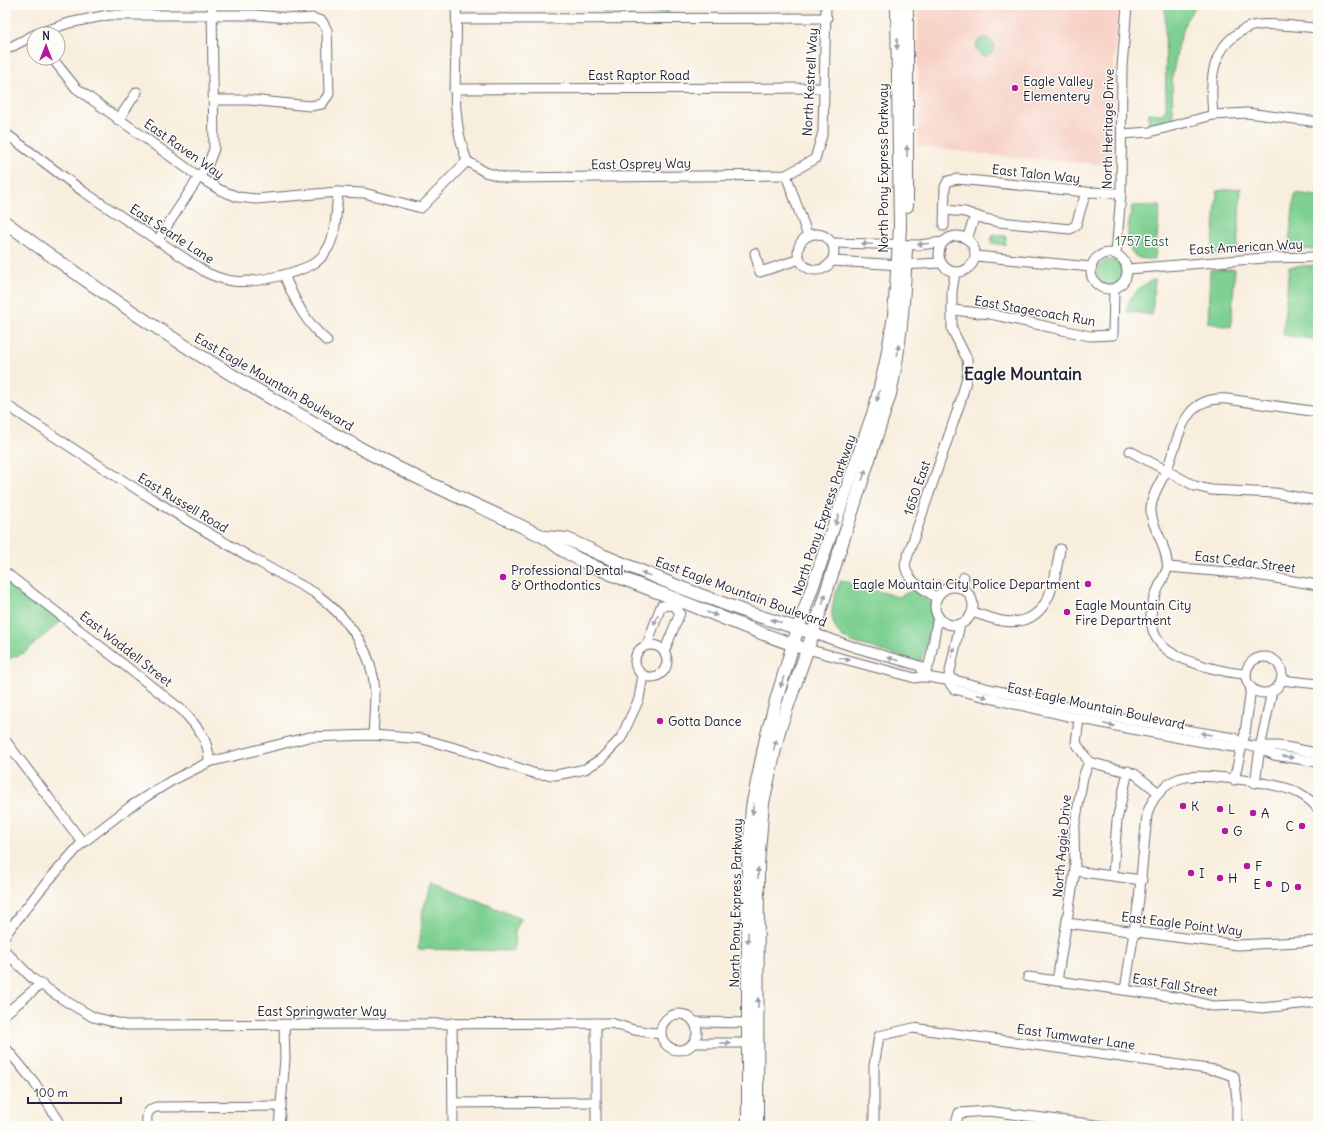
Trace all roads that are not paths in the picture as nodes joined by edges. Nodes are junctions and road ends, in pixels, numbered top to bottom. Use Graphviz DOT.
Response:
graph roads {
  1 [pos="456,5"];
  2 [pos="826,5"];
  3 [pos="897,5"];
  4 [pos="907,5"];
  5 [pos="1127,5"];
  6 [pos="212,10"];
  7 [pos="826,18"];
  8 [pos="457,19"];
  9 [pos="60,26"];
  10 [pos="1318,28"];
  11 [pos="26,39"];
  12 [pos="5,50"];
  13 [pos="58,66"];
  14 [pos="823,88"];
  15 [pos="454,89"];
  16 [pos="138,92"];
  17 [pos="214,100"];
  18 [pos="1213,115"];
  19 [pos="118,120"];
  20 [pos="1318,122"];
  21 [pos="5,133"];
  22 [pos="1122,134"];
  23 [pos="815,159"];
  24 [pos="467,161"];
  25 [pos="786,175"];
  26 [pos="199,177"];
  27 [pos="338,192"];
  28 [pos="1086,192"];
  29 [pos="1121,193"];
  30 [pos="945,210"];
  31 [pos="975,216"];
  32 [pos="5,222"];
  33 [pos="944,226"];
  34 [pos="808,236"];
  35 [pos="967,239"];
  36 [pos="157,240"];
  37 [pos="943,242"];
  38 [pos="832,243"];
  39 [pos="902,245"];
  40 [pos="755,253"];
  41 [pos="1116,254"];
  42 [pos="976,256"];
  43 [pos="1318,257"];
  44 [pos="800,259"];
  45 [pos="832,261"];
  46 [pos="940,263"];
  47 [pos="901,265"];
  48 [pos="1091,267"];
  49 [pos="1128,269"];
  50 [pos="955,273"];
  51 [pos="284,275"];
  52 [pos="1114,289"];
  53 [pos="952,310"];
  54 [pos="327,341"];
  55 [pos="5,404"];
  56 [pos="1318,412"];
  57 [pos="1130,451"];
  58 [pos="1166,471"];
  59 [pos="1318,501"];
  60 [pos="545,537"];
  61 [pos="1060,549"];
  62 [pos="1168,567"];
  63 [pos="5,572"];
  64 [pos="964,578"];
  65 [pos="1318,585"];
  66 [pos="960,587"];
  67 [pos="682,588"];
  68 [pos="937,598"];
  69 [pos="675,602"];
  70 [pos="972,612"];
  71 [pos="938,616"];
  72 [pos="960,624"];
  73 [pos="798,628"];
  74 [pos="813,633"];
  75 [pos="647,645"];
  76 [pos="793,645"];
  77 [pos="807,649"];
  78 [pos="664,652"];
  79 [pos="1246,674"];
  80 [pos="643,675"];
  81 [pos="925,675"];
  82 [pos="1281,680"];
  83 [pos="948,681"];
  84 [pos="1318,684"];
  85 [pos="1251,688"];
  86 [pos="1272,691"];
  87 [pos="1079,719"];
  88 [pos="373,734"];
  89 [pos="5,740"];
  90 [pos="1242,744"];
  91 [pos="1260,748"];
  92 [pos="1318,752"];
  93 [pos="209,762"];
  94 [pos="1088,762"];
  95 [pos="1318,762"];
  96 [pos="1128,771"];
  97 [pos="1234,780"];
  98 [pos="1255,783"];
  99 [pos="1157,795"];
  100 [pos="1318,809"];
  101 [pos="83,843"];
  102 [pos="1075,871"];
  103 [pos="1113,875"];
  104 [pos="1142,880"];
  105 [pos="1067,923"];
  106 [pos="1133,932"];
  107 [pos="5,935"];
  108 [pos="1318,941"];
  109 [pos="5,951"];
  110 [pos="1028,977"];
  111 [pos="1057,981"];
  112 [pos="40,984"];
  113 [pos="1125,990"];
  114 [pos="1318,1002"];
  115 [pos="5,1014"];
  116 [pos="694,1022"];
  117 [pos="452,1023"];
  118 [pos="596,1023"];
  119 [pos="753,1023"];
  120 [pos="284,1024"];
  121 [pos="661,1034"];
  122 [pos="693,1043"];
  123 [pos="753,1043"];
  124 [pos="5,1047"];
  125 [pos="596,1102"];
  126 [pos="453,1103"];
  127 [pos="281,1106"];
  128 [pos="62,1126"];
  129 [pos="148,1126"];
  130 [pos="280,1126"];
  131 [pos="453,1126"];
  132 [pos="596,1126"];
  133 [pos="748,1126"];
  134 [pos="757,1126"];
  135 [pos="874,1126"];
  136 [pos="955,1126"];
  137 [pos="1104,1126"];
  138 [pos="1237,1126"];
  1 -- 8 [label="street"];
  2 -- 7 [label="street, North Kestrell Way"];
  3 -- 39 [label="main road, North Pony Express Parkway, one-way"];
  39 -- 4 [label="main road, North Pony Express Parkway, one-way"];
  5 -- 22 [label="street, North Heritage Drive"];
  6 -- 9 [label="street"];
  6 -- 17 [label="street"];
  6 -- 17 [label="street"];
  7 -- 8 [label="street"];
  7 -- 14 [label="street, North Kestrell Way"];
  8 -- 15 [label="street"];
  10 -- 18 [label="street"];
  11 -- 12 [label="street"];
  13 -- 19 [label="street, East Raven Way"];
  14 -- 15 [label="street, East Raptor Road"];
  14 -- 23 [label="street, North Kestrell Way"];
  15 -- 24 [label="street"];
  16 -- 19 [label="street"];
  17 -- 26 [label="street"];
  18 -- 20 [label="street"];
  18 -- 22 [label="street"];
  19 -- 26 [label="street, East Raven Way"];
  21 -- 36 [label="street, East Searle Lane"];
  22 -- 29 [label="street, North Heritage Drive"];
  23 -- 25 [label="street, East Osprey Way"];
  24 -- 25 [label="street, East Osprey Way"];
  24 -- 27 [label="street, East Raven Way"];
  25 -- 34 [label="street"];
  26 -- 27 [label="street, East Raven Way"];
  26 -- 36 [label="street"];
  27 -- 51 [label="street, East Searle Lane"];
  28 -- 29 [label="street, East Talon Way"];
  28 -- 30 [label="street, East Talon Way"];
  28 -- 31 [label="street"];
  29 -- 41 [label="street, North Heritage Drive"];
  30 -- 31 [label="street"];
  30 -- 33 [label="street"];
  31 -- 35 [label="street"];
  32 -- 60 [label="main road, East Eagle Mountain Boulevard"];
  34 -- 38 [label="street"];
  34 -- 44 [label="street"];
  35 -- 37 [label="street"];
  35 -- 42 [label="street"];
  36 -- 51 [label="street, East Searle Lane"];
  37 -- 39 [label="street, one-way"];
  37 -- 46 [label="street"];
  39 -- 38 [label="street, one-way"];
  38 -- 45 [label="street"];
  39 -- 47 [label="main road, North Pony Express Parkway"];
  40 -- 44 [label="street"];
  41 -- 48 [label="street"];
  41 -- 49 [label="street"];
  42 -- 48 [label="street"];
  42 -- 50 [label="street"];
  43 -- 49 [label="street, East American Way"];
  44 -- 45 [label="street"];
  45 -- 47 [label="street"];
  46 -- 47 [label="street"];
  46 -- 50 [label="street"];
  47 -- 73 [label="main road, North Pony Express Parkway, one-way"];
  74 -- 47 [label="main road, North Pony Express Parkway, one-way"];
  48 -- 52 [label="street"];
  49 -- 52 [label="street"];
  50 -- 53 [label="street, 1650 East"];
  51 -- 54 [label="street"];
  52 -- 53 [label="street, East Stagecoach Run"];
  53 -- 68 [label="street, 1650 East"];
  55 -- 88 [label="street, East Russell Road"];
  56 -- 58 [label="street"];
  57 -- 58 [label="street"];
  58 -- 59 [label="street"];
  58 -- 62 [label="street"];
  67 -- 60 [label="main road, East Eagle Mountain Boulevard, one-way"];
  60 -- 69 [label="main road, East Eagle Mountain Boulevard"];
  61 -- 70 [label="street"];
  62 -- 65 [label="street, East Cedar Street"];
  62 -- 79 [label="street"];
  63 -- 93 [label="street, East Waddell Street"];
  64 -- 66 [label="street"];
  66 -- 68 [label="street"];
  66 -- 70 [label="street"];
  67 -- 69 [label="street"];
  73 -- 67 [label="main road, East Eagle Mountain Boulevard, one-way"];
  68 -- 71 [label="street"];
  69 -- 75 [label="street, one-way"];
  69 -- 76 [label="main road, East Eagle Mountain Boulevard, one-way"];
  69 -- 78 [label="street"];
  70 -- 72 [label="street"];
  71 -- 72 [label="street"];
  71 -- 81 [label="street"];
  83 -- 72 [label="street, one-way"];
  73 -- 74 [label="main road, East Eagle Mountain Boulevard"];
  73 -- 76 [label="main road, North Pony Express Parkway"];
  74 -- 77 [label="main road, North Pony Express Parkway"];
  81 -- 74 [label="street, East Eagle Mountain Boulevard, one-way"];
  75 -- 78 [label="street"];
  75 -- 80 [label="street"];
  76 -- 77 [label="main road, East Eagle Mountain Boulevard"];
  76 -- 119 [label="main road, North Pony Express Parkway, one-way"];
  77 -- 81 [label="street, East Eagle Mountain Boulevard, one-way"];
  119 -- 77 [label="main road, North Pony Express Parkway, one-way"];
  78 -- 80 [label="street"];
  79 -- 82 [label="street"];
  79 -- 85 [label="street"];
  80 -- 88 [label="street"];
  81 -- 83 [label="street, East Eagle Mountain Boulevard"];
  82 -- 84 [label="street"];
  82 -- 86 [label="street"];
  83 -- 87 [label="street, East Eagle Mountain Boulevard, one-way"];
  90 -- 83 [label="street, East Eagle Mountain Boulevard, one-way"];
  85 -- 86 [label="street"];
  85 -- 90 [label="street"];
  86 -- 91 [label="street"];
  87 -- 90 [label="street, East Eagle Mountain Boulevard, one-way"];
  87 -- 94 [label="street"];
  88 -- 93 [label="street"];
  89 -- 101 [label="street"];
  90 -- 91 [label="street, East Eagle Mountain Boulevard"];
  90 -- 97 [label="street"];
  91 -- 92 [label="street, East Eagle Mountain Boulevard"];
  91 -- 95 [label="street, East Eagle Mountain Boulevard, one-way"];
  91 -- 98 [label="street"];
  93 -- 101 [label="street"];
  94 -- 96 [label="street"];
  94 -- 102 [label="street, North Aggie Drive"];
  96 -- 99 [label="street"];
  96 -- 103 [label="street"];
  97 -- 98 [label="street"];
  97 -- 99 [label="street"];
  98 -- 100 [label="street"];
  99 -- 104 [label="street"];
  101 -- 107 [label="street"];
  102 -- 103 [label="street"];
  102 -- 105 [label="street, North Aggie Drive"];
  103 -- 104 [label="street"];
  104 -- 106 [label="street"];
  105 -- 106 [label="street, East Eagle Point Way"];
  105 -- 111 [label="street, North Aggie Drive"];
  106 -- 108 [label="street, East Eagle Point Way"];
  106 -- 113 [label="street"];
  109 -- 112 [label="street, East Springwater Way"];
  110 -- 111 [label="street, East Fall Street"];
  111 -- 113 [label="street, East Fall Street"];
  112 -- 115 [label="street"];
  112 -- 120 [label="street, East Springwater Way"];
  113 -- 114 [label="street, East Fall Street"];
  116 -- 119 [label="street"];
  116 -- 121 [label="street"];
  116 -- 122 [label="street"];
  117 -- 118 [label="street, East Springwater Way"];
  117 -- 120 [label="street, East Springwater Way"];
  117 -- 126 [label="street"];
  118 -- 121 [label="street, East Springwater Way"];
  118 -- 125 [label="street"];
  119 -- 123 [label="main road, North Pony Express Parkway"];
  120 -- 127 [label="street"];
  121 -- 122 [label="street"];
  122 -- 123 [label="street, one-way"];
  123 -- 133 [label="main road, North Pony Express Parkway"];
  123 -- 134 [label="main road, North Pony Express Parkway"];
  124 -- 128 [label="street"];
  125 -- 126 [label="street"];
  125 -- 132 [label="street"];
  126 -- 131 [label="street"];
  127 -- 129 [label="street"];
  127 -- 130 [label="street"];
  135 -- 138 [label="street, East Tumwater Lane"];
  136 -- 137 [label="street"];
}
